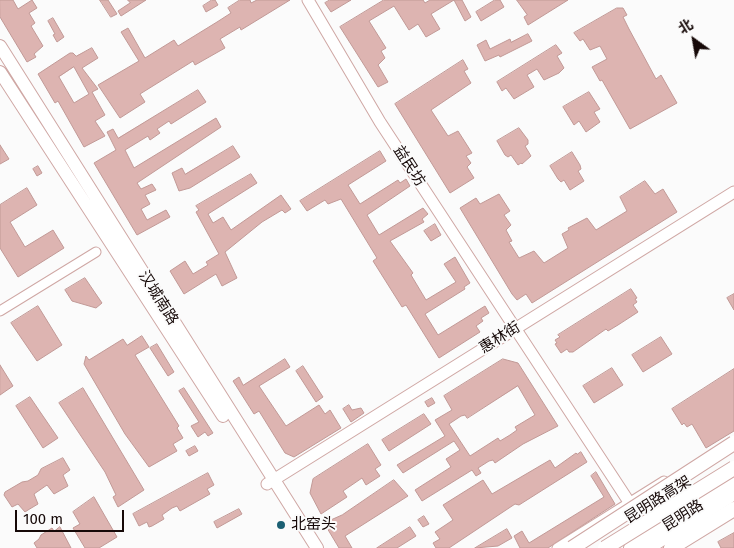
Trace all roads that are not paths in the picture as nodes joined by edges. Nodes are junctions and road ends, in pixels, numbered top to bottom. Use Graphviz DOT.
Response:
graph roads {
  1 [pos="308,0"];
  2 [pos="0,46"];
  3 [pos="0,72"];
  4 [pos="734,192"];
  5 [pos="96,252"];
  6 [pos="0,311"];
  7 [pos="516,328"];
  8 [pos="734,437"];
  9 [pos="734,443"];
  10 [pos="734,453"];
  11 [pos="734,468"];
  12 [pos="270,482"];
  13 [pos="734,484"];
  14 [pos="734,493"];
  15 [pos="629,502"];
  16 [pos="734,509"];
  17 [pos="649,542"];
  18 [pos="307,548"];
  19 [pos="318,548"];
  20 [pos="557,548"];
  21 [pos="572,548"];
  22 [pos="582,548"];
  23 [pos="605,548"];
  24 [pos="631,548"];
  25 [pos="671,548"];
  1 -- 7 [label="street, 益民坊"];
  2 -- 12 [label="main road, 汉城南路"];
  3 -- 12 [label="main road, 汉城南路"];
  4 -- 7 [label="street, 惠林街"];
  5 -- 6 [label="street"];
  7 -- 12 [label="street, 惠林街"];
  7 -- 15 [label="street, 益民坊"];
  8 -- 15 [label="street"];
  9 -- 21 [label="main road, bridge"];
  10 -- 22 [label="main road, 昆明路高架"];
  11 -- 23 [label="main road, 昆明路高架, bridge"];
  12 -- 18 [label="main road, 汉城南路"];
  12 -- 19 [label="main road, 汉城南路"];
  13 -- 17 [label="main road, 昆明路"];
  14 -- 17 [label="main road"];
  15 -- 17 [label="street"];
  15 -- 20 [label="street"];
  16 -- 25 [label="main road, 昆明路"];
  17 -- 24 [label="main road, 昆明路"];
}
